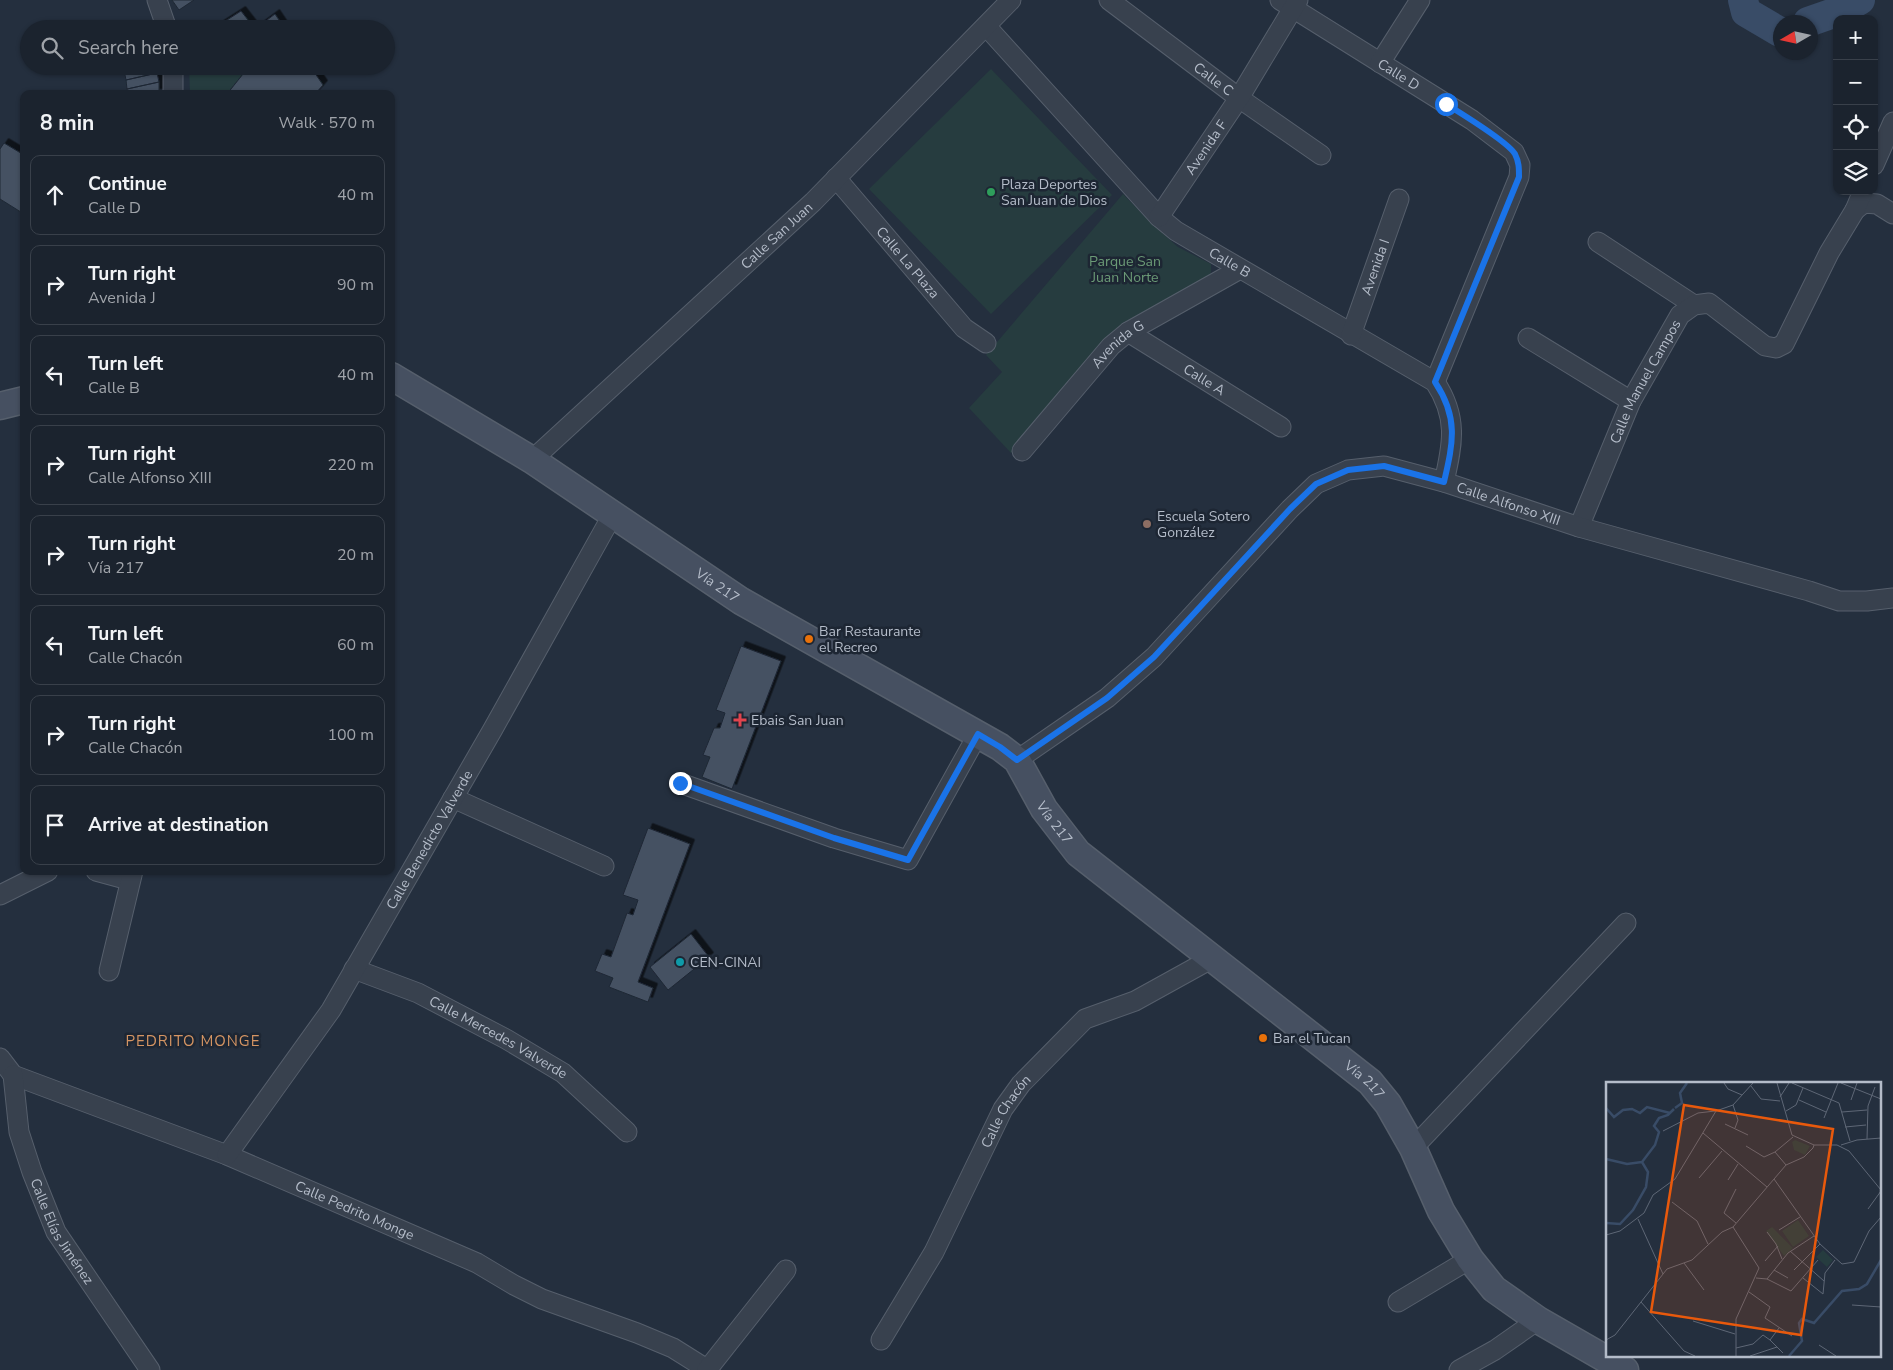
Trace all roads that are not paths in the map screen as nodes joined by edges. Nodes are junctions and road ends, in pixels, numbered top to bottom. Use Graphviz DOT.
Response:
graph roads {
  1 [pos="157,0"];
  2 [pos="1011,0"];
  3 [pos="1110,0"];
  4 [pos="1420,0"];
  5 [pos="1290,3"];
  6 [pos="164,20"];
  7 [pos="986,26"];
  8 [pos="1380,63"];
  9 [pos="173,75"];
  10 [pos="174,90"];
  11 [pos="1239,98"];
  12 [pos="1893,122"];
  13 [pos="1321,155"];
  14 [pos="1878,156"];
  15 [pos="836,178"];
  16 [pos="1861,195"];
  17 [pos="1400,199"];
  18 [pos="1855,210"];
  19 [pos="1893,214"];
  20 [pos="1159,217"];
  21 [pos="1598,242"];
  22 [pos="1240,269"];
  23 [pos="1694,305"];
  24 [pos="1128,332"];
  25 [pos="1351,335"];
  26 [pos="1528,338"];
  27 [pos="986,343"];
  28 [pos="395,378"];
  29 [pos="1435,382"];
  30 [pos="20,401"];
  31 [pos="1631,401"];
  32 [pos="0,406"];
  33 [pos="1281,427"];
  34 [pos="1022,451"];
  35 [pos="532,460"];
  36 [pos="1444,482"];
  37 [pos="613,514"];
  38 [pos="1579,527"];
  39 [pos="1893,598"];
  40 [pos="978,734"];
  41 [pos="1017,760"];
  42 [pos="680,783"];
  43 [pos="453,798"];
  44 [pos="604,866"];
  45 [pos="40,875"];
  46 [pos="131,876"];
  47 [pos="0,895"];
  48 [pos="1626,923"];
  49 [pos="1212,959"];
  50 [pos="354,969"];
  51 [pos="109,971"];
  52 [pos="0,1058"];
  53 [pos="13,1075"];
  54 [pos="627,1132"];
  55 [pos="1413,1148"];
  56 [pos="227,1155"];
  57 [pos="1470,1259"];
  58 [pos="786,1270"];
  59 [pos="1398,1302"];
  60 [pos="1538,1320"];
  61 [pos="881,1340"];
  62 [pos="150,1370"];
  63 [pos="708,1370"];
  64 [pos="1459,1370"];
  65 [pos="1625,1370"];
  1 -- 6 [label="street"];
  2 -- 7 [label="street, Calle San Juan"];
  3 -- 11 [label="street, Calle C"];
  4 -- 8 [label="street"];
  5 -- 8 [label="street, Calle D"];
  5 -- 11 [label="street, Avenida F"];
  7 -- 15 [label="street, Calle San Juan"];
  7 -- 20 [label="street, Calle B"];
  8 -- 29 [label="street, Calle D"];
  9 -- 10 [label="street"];
  11 -- 13 [label="street, Calle C"];
  11 -- 20 [label="street, Avenida F"];
  12 -- 14 [label="street"];
  15 -- 27 [label="street, Calle La Plaza"];
  15 -- 35 [label="street, Calle San Juan"];
  16 -- 18 [label="street"];
  17 -- 25 [label="street, Avenida I"];
  18 -- 19 [label="street"];
  18 -- 23 [label="street"];
  20 -- 22 [label="street, Calle B"];
  21 -- 23 [label="street"];
  22 -- 24 [label="street, Avenida G"];
  22 -- 25 [label="street, Calle B"];
  23 -- 31 [label="street, Calle Manuel Campos"];
  24 -- 33 [label="street, Calle A"];
  24 -- 34 [label="street, Avenida G"];
  25 -- 29 [label="street, Calle B"];
  26 -- 31 [label="street"];
  28 -- 35 [label="main road, Vía 217"];
  29 -- 36 [label="street"];
  30 -- 32 [label="main road"];
  31 -- 38 [label="street, Calle Manuel Campos"];
  35 -- 37 [label="main road, Vía 217"];
  36 -- 38 [label="street, Calle Alfonso XIII"];
  36 -- 41 [label="street, Calle Alfonso XIII"];
  37 -- 40 [label="main road, Vía 217"];
  37 -- 43 [label="street, Calle Benedicto Valverde"];
  38 -- 39 [label="street, Calle Alfonso XIII"];
  40 -- 41 [label="main road, Vía 217"];
  40 -- 42 [label="street"];
  41 -- 49 [label="main road, Vía 217"];
  43 -- 44 [label="street"];
  43 -- 50 [label="street, Calle Benedicto Valverde"];
  45 -- 47 [label="street"];
  46 -- 51 [label="street"];
  48 -- 55 [label="street"];
  49 -- 55 [label="main road, Vía 217"];
  49 -- 61 [label="street, Calle Chacón"];
  50 -- 54 [label="street, Calle Mercedes Valverde"];
  50 -- 56 [label="street, Calle Benedicto Valverde"];
  52 -- 53 [label="street"];
  53 -- 56 [label="street, Calle Pedrito Monge"];
  53 -- 62 [label="street, Calle Elías Jiménez"];
  55 -- 57 [label="main road, Vía 217"];
  56 -- 63 [label="street, Calle Pedrito Monge"];
  57 -- 59 [label="street"];
  57 -- 60 [label="main road, Vía 217"];
  58 -- 63 [label="street"];
  60 -- 64 [label="street"];
  60 -- 65 [label="main road, Vía 217"];
}
